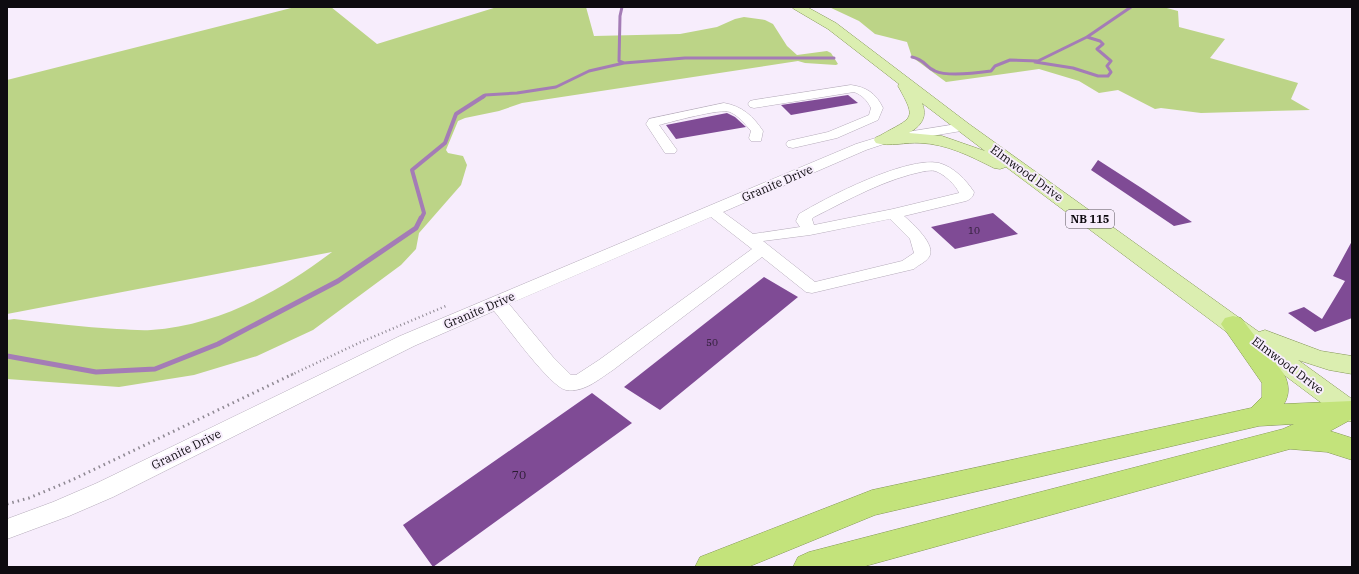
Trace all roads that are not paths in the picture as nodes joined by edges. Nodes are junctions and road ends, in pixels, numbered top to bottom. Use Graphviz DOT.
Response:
graph roads {
  1 [pos="798,7"];
  2 [pos="903,82"];
  3 [pos="754,104"];
  4 [pos="963,127"];
  5 [pos="756,138"];
  6 [pos="882,140"];
  7 [pos="792,144"];
  8 [pos="670,150"];
  9 [pos="1038,182"];
  10 [pos="712,211"];
  11 [pos="893,214"];
  12 [pos="810,230"];
  13 [pos="756,244"];
  14 [pos="497,302"];
  15 [pos="1233,324"];
  16 [pos="1352,365"];
  17 [pos="1351,410"];
  18 [pos="1259,416"];
  19 [pos="1289,438"];
  20 [pos="1352,449"];
  21 [pos="7,529"];
  22 [pos="711,567"];
  23 [pos="809,567"];
  1 -- 2 [label="main road, Elmwood Drive / NB 115"];
  2 -- 4 [label="main road, Elmwood Drive / NB 115"];
  2 -- 6 [label="main road"];
  3 -- 7 [label="street"];
  4 -- 6 [label="street, Granite Drive"];
  4 -- 9 [label="main road, Elmwood Drive / NB 115"];
  5 -- 8 [label="street"];
  6 -- 9 [label="main road"];
  6 -- 10 [label="street, Granite Drive"];
  9 -- 15 [label="main road, Elmwood Drive / NB 115"];
  10 -- 13 [label="street"];
  10 -- 14 [label="street, Granite Drive"];
  11 -- 12 [label="street"];
  11 -- 12 [label="street"];
  11 -- 13 [label="street"];
  12 -- 13 [label="street"];
  13 -- 14 [label="street"];
  14 -- 21 [label="street, Granite Drive"];
  15 -- 16 [label="main road"];
  15 -- 17 [label="main road, Elmwood Drive / NB 115"];
  15 -- 18 [label="highway"];
  17 -- 18 [label="highway"];
  17 -- 19 [label="highway"];
  18 -- 22 [label="highway"];
  19 -- 20 [label="highway"];
  19 -- 23 [label="highway"];
}
